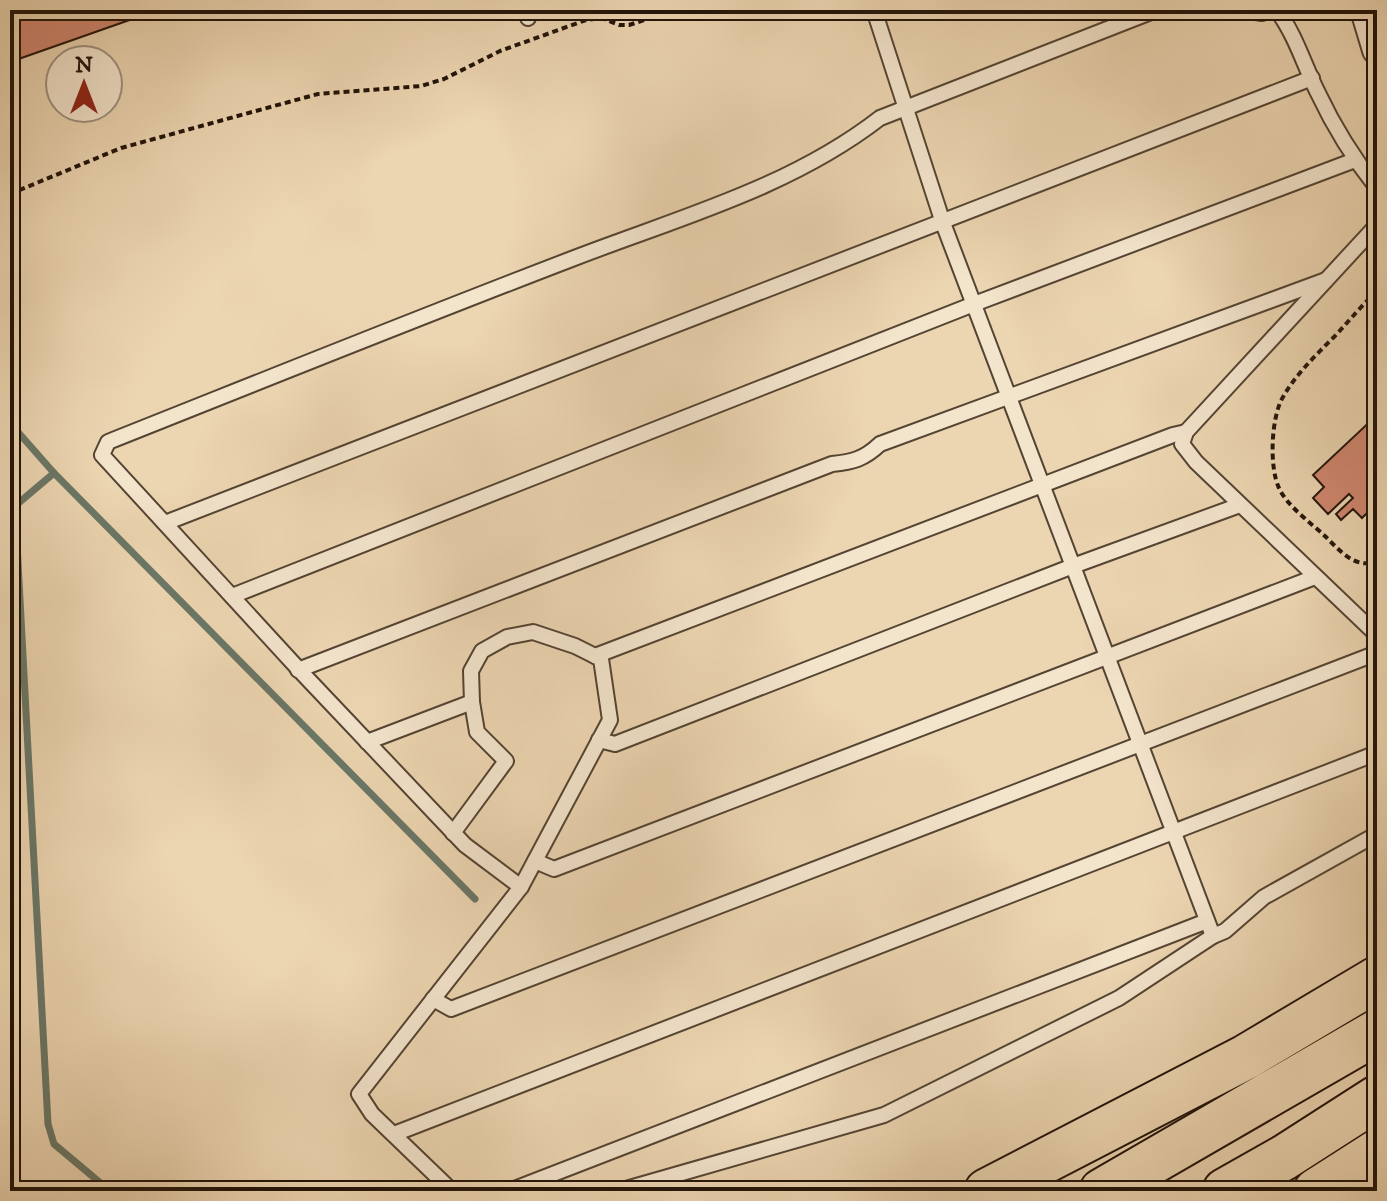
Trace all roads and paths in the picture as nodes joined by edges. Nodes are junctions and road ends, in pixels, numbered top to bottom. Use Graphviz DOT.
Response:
graph roads {
  1 [pos="675,10"];
  2 [pos="874,10"];
  3 [pos="1156,10"];
  4 [pos="1243,10"];
  5 [pos="1267,10"];
  6 [pos="1277,10"];
  7 [pos="1365,10"];
  8 [pos="1377,50"];
  9 [pos="1312,78"];
  10 [pos="905,108"];
  11 [pos="1355,160"];
  12 [pos="1377,188"];
  13 [pos="10,194"];
  14 [pos="943,223"];
  15 [pos="1377,225"];
  16 [pos="1326,280"];
  17 [pos="1377,291"];
  18 [pos="974,304"];
  19 [pos="1008,396"];
  20 [pos="1186,432"];
  21 [pos="1041,483"];
  22 [pos="1240,505"];
  23 [pos="165,523"];
  24 [pos="1377,561"];
  25 [pos="1073,566"];
  26 [pos="1315,577"];
  27 [pos="232,596"];
  28 [pos="1377,635"];
  29 [pos="1377,653"];
  30 [pos="595,656"];
  31 [pos="1107,658"];
  32 [pos="298,670"];
  33 [pos="472,702"];
  34 [pos="599,740"];
  35 [pos="367,742"];
  36 [pos="1140,743"];
  37 [pos="1377,753"];
  38 [pos="1173,832"];
  39 [pos="453,833"];
  40 [pos="1377,834"];
  41 [pos="535,861"];
  42 [pos="521,887"];
  43 [pos="1207,921"];
  44 [pos="1213,936"];
  45 [pos="1377,979"];
  46 [pos="433,999"];
  47 [pos="1377,1032"];
  48 [pos="1377,1098"];
  49 [pos="394,1134"];
  50 [pos="1377,1152"];
  51 [pos="452,1191"];
  52 [pos="509,1191"];
  53 [pos="619,1191"];
  54 [pos="987,1191"];
  55 [pos="1102,1191"];
  56 [pos="1225,1191"];
  57 [pos="1316,1191"];
  1 -- 13 [label="path"];
  2 -- 10 [label="lane"];
  3 -- 10 [label="lane"];
  4 -- 5 [label="lane"];
  6 -- 9 [label="lane"];
  7 -- 8 [label="street"];
  9 -- 11 [label="lane"];
  9 -- 14 [label="lane"];
  10 -- 14 [label="lane"];
  10 -- 23 [label="lane"];
  11 -- 12 [label="lane"];
  11 -- 18 [label="lane"];
  14 -- 18 [label="lane"];
  14 -- 23 [label="lane"];
  15 -- 16 [label="lane"];
  16 -- 19 [label="lane"];
  16 -- 20 [label="lane"];
  17 -- 24 [label="path"];
  18 -- 19 [label="lane"];
  18 -- 27 [label="lane"];
  19 -- 21 [label="lane"];
  19 -- 32 [label="lane"];
  20 -- 21 [label="lane"];
  20 -- 22 [label="lane"];
  21 -- 25 [label="lane"];
  21 -- 30 [label="lane"];
  22 -- 25 [label="lane"];
  22 -- 26 [label="lane"];
  23 -- 27 [label="lane"];
  25 -- 31 [label="lane"];
  25 -- 34 [label="lane"];
  26 -- 28 [label="lane"];
  26 -- 31 [label="lane"];
  27 -- 32 [label="lane"];
  29 -- 36 [label="lane"];
  30 -- 33 [label="lane"];
  30 -- 34 [label="lane"];
  31 -- 36 [label="lane"];
  31 -- 41 [label="lane"];
  32 -- 35 [label="lane"];
  33 -- 35 [label="lane"];
  33 -- 39 [label="lane"];
  34 -- 41 [label="lane"];
  35 -- 39 [label="lane"];
  36 -- 38 [label="lane"];
  36 -- 46 [label="lane"];
  37 -- 38 [label="lane"];
  38 -- 43 [label="lane"];
  38 -- 49 [label="lane"];
  39 -- 42 [label="lane"];
  40 -- 44 [label="lane"];
  41 -- 42 [label="lane"];
  42 -- 46 [label="lane"];
  43 -- 44 [label="lane"];
  43 -- 52 [label="lane"];
  44 -- 53 [label="lane"];
  45 -- 54 [label="highway"];
  46 -- 49 [label="lane"];
  47 -- 55 [label="highway"];
  48 -- 56 [label="highway"];
  49 -- 51 [label="lane"];
  50 -- 57 [label="highway"];
}
